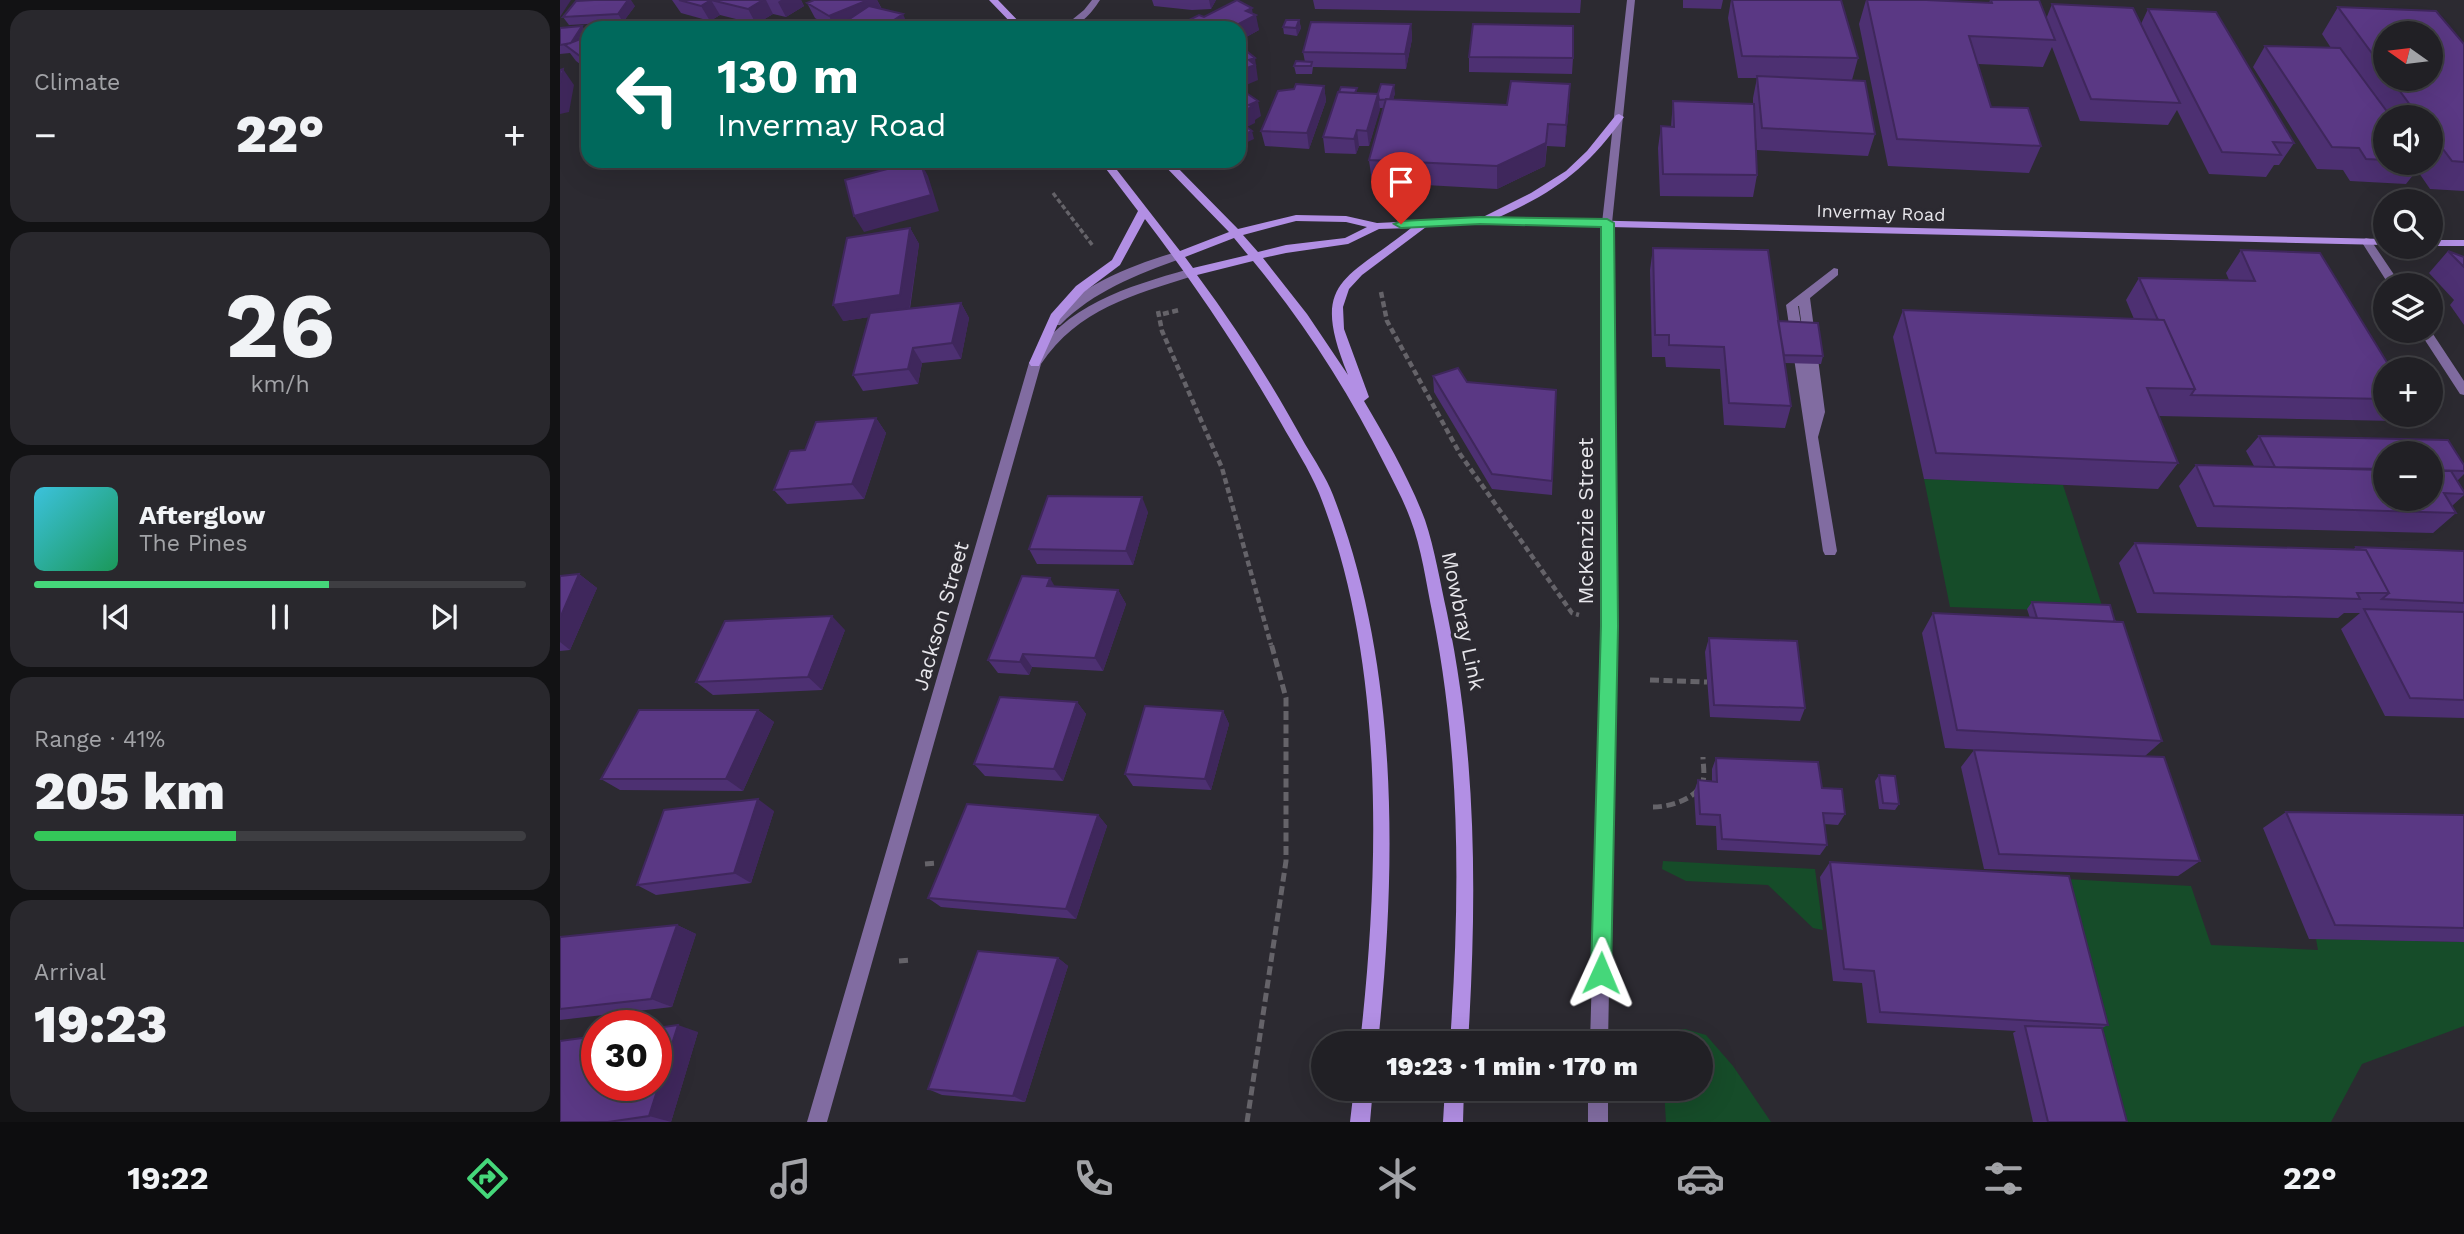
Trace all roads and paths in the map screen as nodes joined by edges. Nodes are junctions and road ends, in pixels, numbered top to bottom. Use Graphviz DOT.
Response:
graph roads {
  1 [pos="993,0"];
  2 [pos="1096,0"];
  3 [pos="1631,0"];
  4 [pos="1014,21"];
  5 [pos="1075,21"];
  6 [pos="1619,117"];
  7 [pos="1111,168"];
  8 [pos="1173,168"];
  9 [pos="1053,193"];
  10 [pos="1144,210"];
  11 [pos="1480,220"];
  12 [pos="1424,223"];
  13 [pos="1607,223"];
  14 [pos="1377,226"];
  15 [pos="1236,233"];
  16 [pos="2366,241"];
  17 [pos="2373,241"];
  18 [pos="2443,243"];
  19 [pos="2464,243"];
  20 [pos="1103,251"];
  21 [pos="1176,256"];
  22 [pos="1254,256"];
  23 [pos="1834,272"];
  24 [pos="1189,273"];
  25 [pos="2387,273"];
  26 [pos="1380,280"];
  27 [pos="1158,303"];
  28 [pos="1044,341"];
  29 [pos="2433,343"];
  30 [pos="1035,363"];
  31 [pos="2464,391"];
  32 [pos="1375,428"];
  33 [pos="1830,551"];
  34 [pos="1609,626"];
  35 [pos="1650,680"];
  36 [pos="1707,682"];
  37 [pos="1703,757"];
  38 [pos="1653,807"];
  39 [pos="1370,1031"];
  40 [pos="1460,1031"];
  41 [pos="1599,1031"];
  42 [pos="1362,1101"];
  43 [pos="1454,1101"];
  44 [pos="1598,1101"];
  45 [pos="817,1122"];
  46 [pos="1247,1122"];
  47 [pos="1360,1122"];
  48 [pos="1452,1122"];
  49 [pos="1598,1122"];
  1 -- 4 [label="main road"];
  2 -- 5 [label="street"];
  3 -- 6 [label="street, McKenzie Street"];
  6 -- 11 [label="main road"];
  6 -- 13 [label="street, McKenzie Street"];
  7 -- 10 [label="main road"];
  8 -- 15 [label="main road"];
  9 -- 20 [label="path"];
  10 -- 21 [label="main road"];
  10 -- 28 [label="main road"];
  11 -- 12 [label="main road, Invermay Road"];
  11 -- 13 [label="main road, Invermay Road"];
  12 -- 14 [label="main road, Invermay Road"];
  12 -- 32 [label="main road"];
  13 -- 16 [label="main road, Invermay Road"];
  13 -- 34 [label="street, McKenzie Street"];
  14 -- 15 [label="main road, Invermay Road"];
  14 -- 22 [label="main road, Invermay Road"];
  15 -- 21 [label="main road, Invermay Road"];
  15 -- 22 [label="main road"];
  16 -- 17 [label="main road, Invermay Road"];
  16 -- 25 [label="street"];
  18 -- 19 [label="main road"];
  21 -- 24 [label="main road"];
  21 -- 28 [label="street"];
  22 -- 24 [label="main road, Jackson Street"];
  22 -- 32 [label="main road, Mowbray Link"];
  23 -- 33 [label="street"];
  24 -- 30 [label="street, Jackson Street"];
  24 -- 39 [label="main road"];
  26 -- 34 [label="path"];
  27 -- 46 [label="path"];
  28 -- 30 [label="main road"];
  29 -- 31 [label="street"];
  30 -- 45 [label="street, Jackson Street"];
  32 -- 40 [label="main road, Mowbray Link"];
  34 -- 41 [label="street, McKenzie Street"];
  35 -- 36 [label="path"];
  37 -- 38 [label="path"];
  42 -- 47 [label="main road"];
  43 -- 48 [label="main road"];
  44 -- 49 [label="street"];
}
